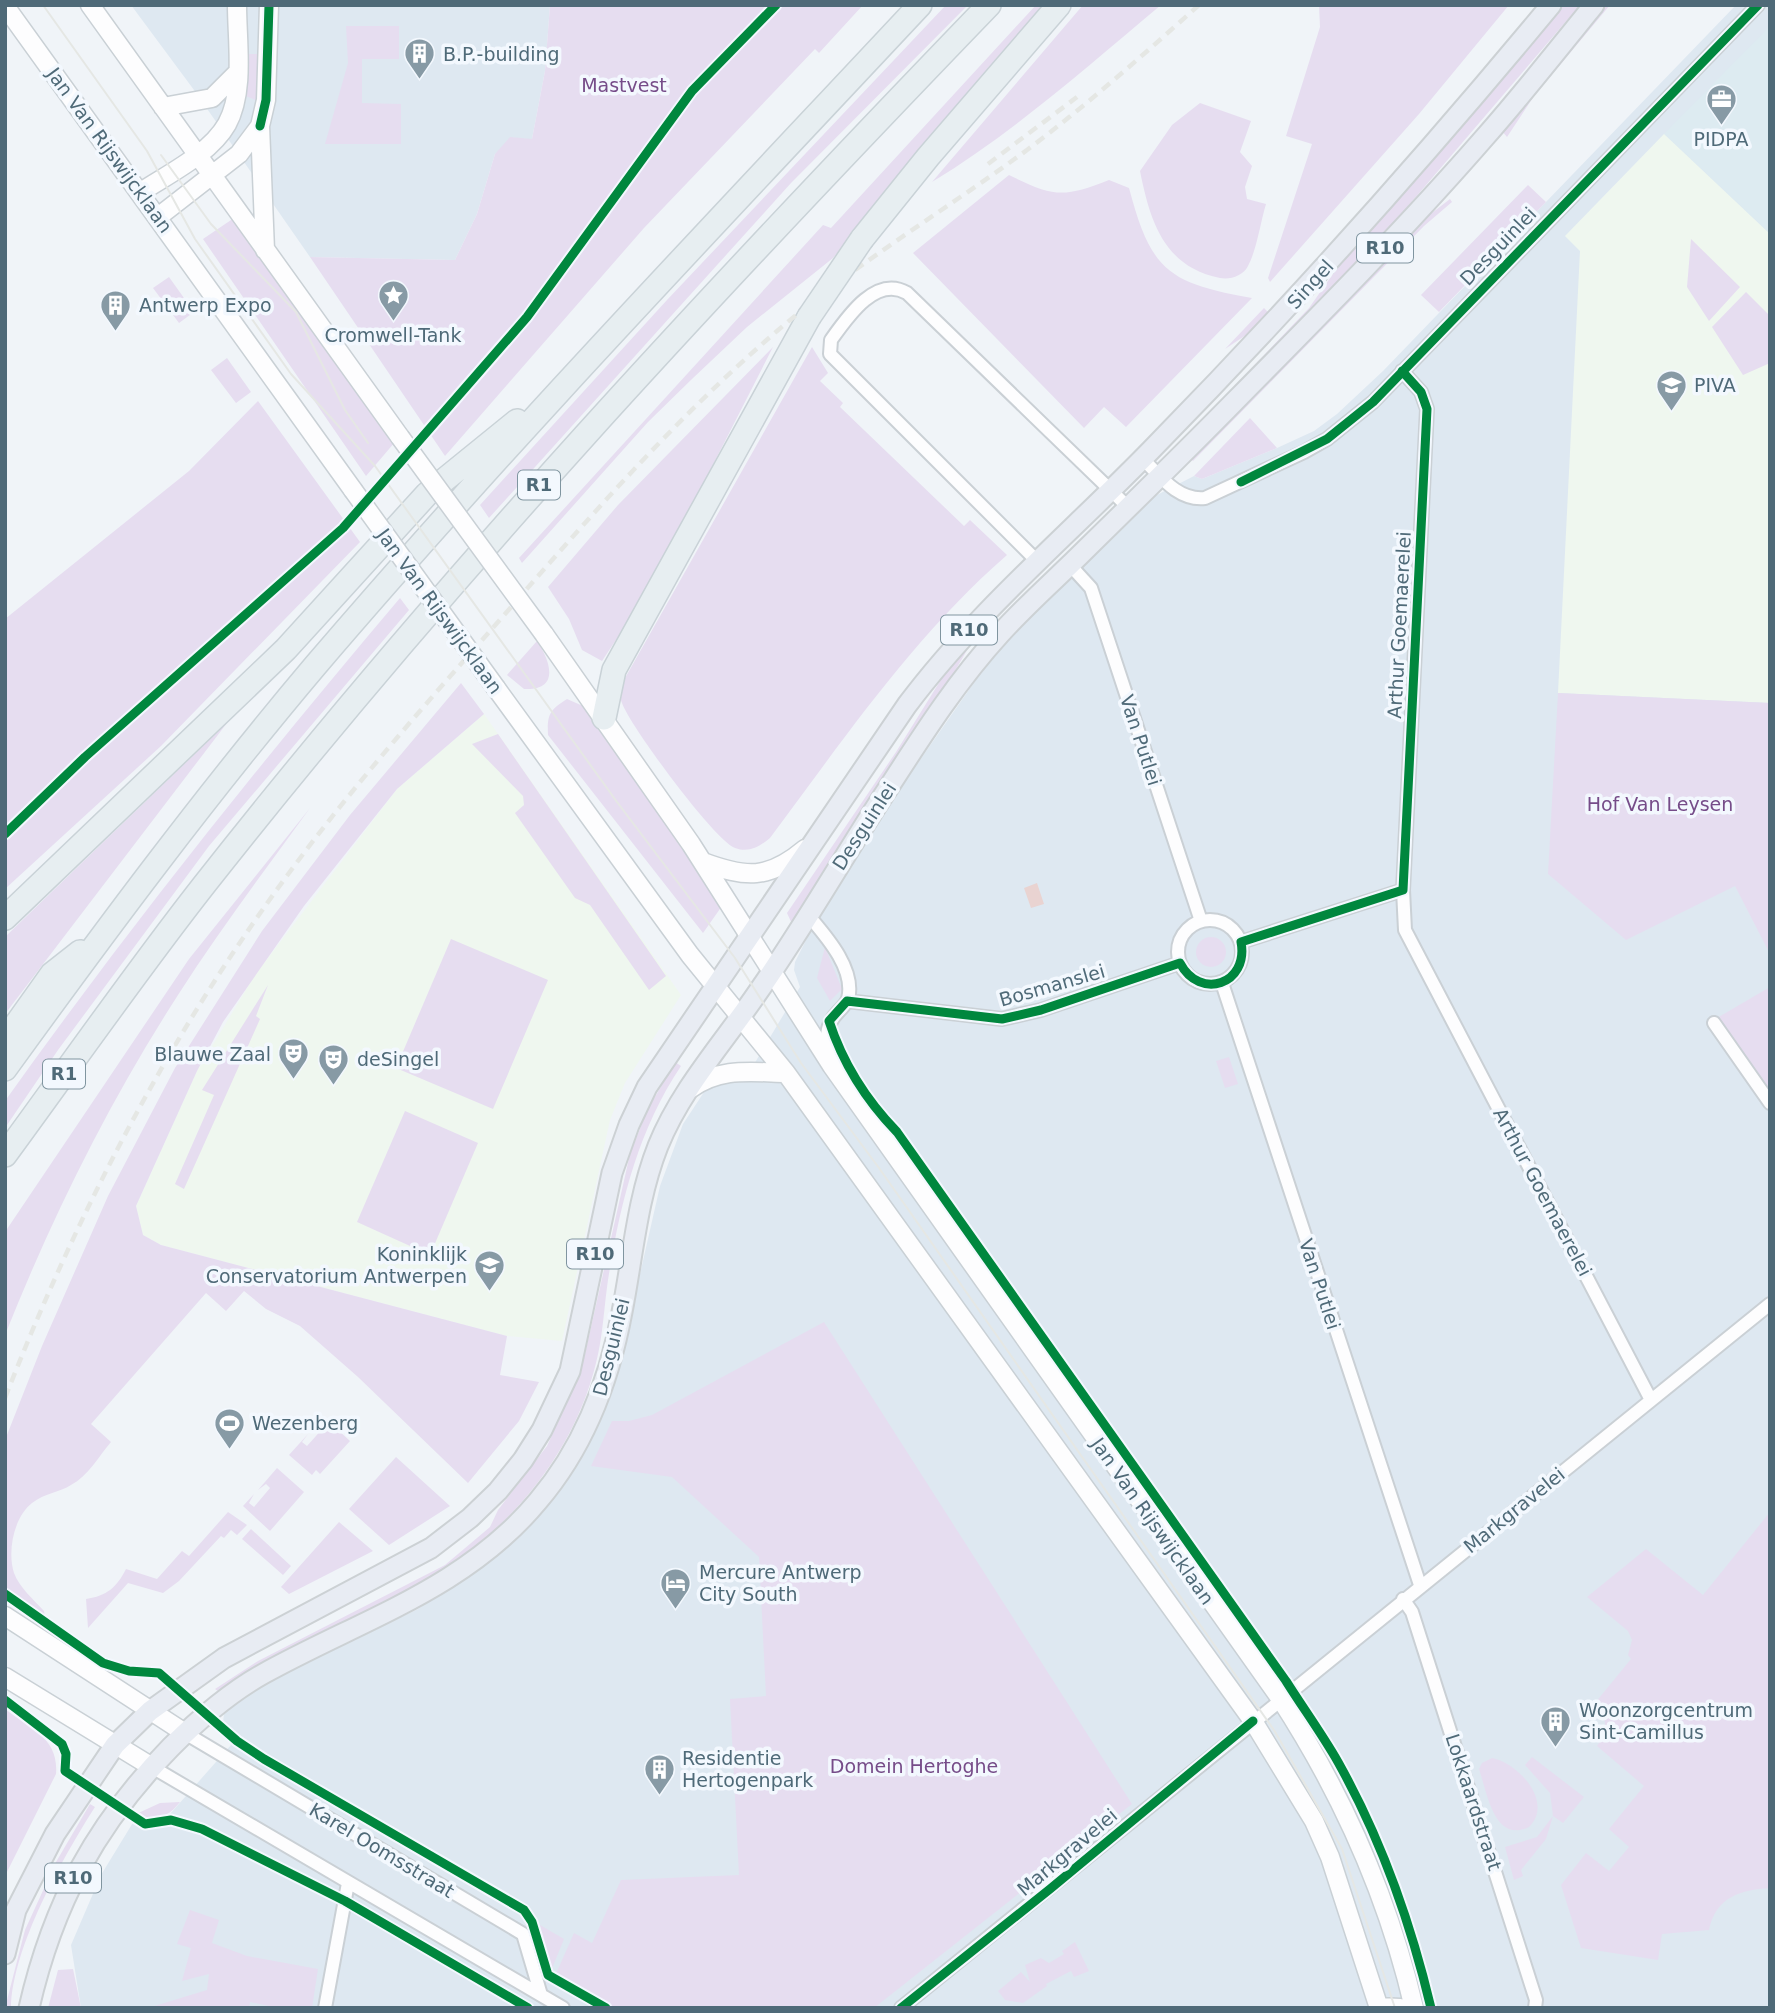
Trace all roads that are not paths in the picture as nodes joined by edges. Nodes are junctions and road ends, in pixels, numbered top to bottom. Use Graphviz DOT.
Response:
graph roads {
  1 [pos="5,5"];
  2 [pos="90,5"];
  3 [pos="237,5"];
  4 [pos="269,5"];
  5 [pos="920,5"];
  6 [pos="989,5"];
  7 [pos="1059,5"];
  8 [pos="1551,5"];
  9 [pos="1594,5"];
  10 [pos="1758,5"];
  11 [pos="236,74"];
  12 [pos="163,107"];
  13 [pos="260,126"];
  14 [pos="196,154"];
  15 [pos="212,176"];
  16 [pos="141,192"];
  17 [pos="158,217"];
  18 [pos="265,250"];
  19 [pos="1402,371"];
  20 [pos="571,377"];
  21 [pos="1143,459"];
  22 [pos="1161,477"];
  23 [pos="1112,489"];
  24 [pos="1129,508"];
  25 [pos="1038,562"];
  26 [pos="1070,565"];
  27 [pos="604,719"];
  28 [pos="810,844"];
  29 [pos="702,862"];
  30 [pos="1403,890"];
  31 [pos="808,915"];
  32 [pos="5,918"];
  33 [pos="1201,921"];
  34 [pos="104,932"];
  35 [pos="749,935"];
  36 [pos="1241,942"];
  37 [pos="1180,963"];
  38 [pos="772,970"];
  39 [pos="1222,983"];
  40 [pos="715,985"];
  41 [pos="847,1001"];
  42 [pos="741,1017"];
  43 [pos="1714,1024"];
  44 [pos="5,1040"];
  45 [pos="832,1066"];
  46 [pos="5,1069"];
  47 [pos="786,1073"];
  48 [pos="688,1091"];
  49 [pos="1770,1103"];
  50 [pos="5,1155"];
  51 [pos="1770,1304"];
  52 [pos="1651,1400"];
  53 [pos="1420,1585"];
  54 [pos="1403,1599"];
  55 [pos="5,1616"];
  56 [pos="5,1677"];
  57 [pos="1280,1698"];
  58 [pos="150,1711"];
  59 [pos="1253,1721"];
  60 [pos="185,1733"];
  61 [pos="115,1745"];
  62 [pos="152,1767"];
  63 [pos="348,1883"];
  64 [pos="16,1910"];
  65 [pos="5,1927"];
  66 [pos="5,1954"];
  67 [pos="541,1995"];
  68 [pos="29,2008"];
  69 [pos="325,2008"];
  70 [pos="563,2008"];
  71 [pos="901,2008"];
  72 [pos="1378,2008"];
  73 [pos="1401,2008"];
  74 [pos="1415,2008"];
  75 [pos="1535,2008"];
  1 -- 16 [label="main road, Jan Van Rijswijcklaan"];
  2 -- 12 [label="main road, Jan Van Rijswijcklaan"];
  3 -- 11 [label="main road"];
  4 -- 13 [label="main road"];
  5 -- 20 [label="highway, R1"];
  6 -- 50 [label="highway, R1"];
  7 -- 27 [label="highway, bridge"];
  8 -- 21 [label="main road, Singel / R10"];
  9 -- 22 [label="main road, Singel / R10"];
  10 -- 19 [label="street, Desguinlei"];
  11 -- 12 [label="main road"];
  11 -- 14 [label="main road"];
  12 -- 14 [label="main road, Jan Van Rijswijcklaan"];
  13 -- 15 [label="main road"];
  13 -- 18 [label="main road"];
  14 -- 15 [label="main road, Jan Van Rijswijcklaan"];
  14 -- 16 [label="main road"];
  15 -- 17 [label="main road"];
  15 -- 18 [label="main road, Jan Van Rijswijcklaan"];
  16 -- 17 [label="main road, Jan Van Rijswijcklaan"];
  17 -- 40 [label="main road, Jan Van Rijswijcklaan, bridge"];
  18 -- 27 [label="main road, Jan Van Rijswijcklaan, bridge"];
  19 -- 22 [label="street, Desguinlei"];
  19 -- 30 [label="street, Arthur Goemaerelei"];
  20 -- 32 [label="highway"];
  20 -- 34 [label="highway, R1"];
  21 -- 22 [label="street, Desguinlei"];
  21 -- 23 [label="main road, Singel / R10"];
  22 -- 24 [label="main road, Desguinlei / R10"];
  23 -- 24 [label="street"];
  23 -- 25 [label="main road, Desguinlei / R10"];
  23 -- 25 [label="street"];
  24 -- 26 [label="main road, Desguinlei / R10"];
  25 -- 28 [label="main road, Desguinlei / R10"];
  26 -- 31 [label="main road, Desguinlei / R10"];
  26 -- 33 [label="street, Van Putlei"];
  27 -- 29 [label="main road, Jan Van Rijswijcklaan"];
  28 -- 29 [label="main road, Desguinlei"];
  28 -- 35 [label="main road, Desguinlei / R10"];
  29 -- 35 [label="main road, Jan Van Rijswijcklaan"];
  30 -- 36 [label="street"];
  30 -- 52 [label="street, Arthur Goemaerelei"];
  31 -- 38 [label="main road, Desguinlei / R10"];
  31 -- 41 [label="street"];
  33 -- 36 [label="street"];
  33 -- 37 [label="street"];
  34 -- 44 [label="highway"];
  34 -- 46 [label="highway, R1"];
  35 -- 38 [label="main road, Jan Van Rijswijcklaan"];
  35 -- 40 [label="main road, Desguinlei / R10"];
  36 -- 39 [label="street"];
  37 -- 39 [label="street"];
  37 -- 41 [label="street, Bosmanslei"];
  38 -- 42 [label="main road, Desguinlei / R10"];
  38 -- 45 [label="main road, Jan Van Rijswijcklaan"];
  39 -- 53 [label="street, Van Putlei"];
  40 -- 42 [label="main road, Jan Van Rijswijcklaan"];
  40 -- 58 [label="main road, Desguinlei / R10"];
  41 -- 45 [label="street, Jan Van Rijswijcklaan"];
  42 -- 47 [label="main road, Jan Van Rijswijcklaan"];
  42 -- 48 [label="main road, Desguinlei / R10"];
  43 -- 49 [label="street"];
  45 -- 57 [label="main road, Jan Van Rijswijcklaan"];
  47 -- 48 [label="main road"];
  47 -- 59 [label="main road, Jan Van Rijswijcklaan"];
  48 -- 60 [label="main road, Desguinlei / R10"];
  51 -- 52 [label="street, Markgravelei"];
  52 -- 53 [label="street, Markgravelei"];
  53 -- 54 [label="street, Markgravelei"];
  54 -- 57 [label="street, Markgravelei"];
  54 -- 75 [label="street, Lokkaardstraat"];
  55 -- 58 [label="main road"];
  56 -- 61 [label="main road"];
  57 -- 59 [label="street, Markgravelei"];
  57 -- 74 [label="main road, Jan Van Rijswijcklaan"];
  58 -- 60 [label="main road"];
  58 -- 61 [label="main road, Desguinlei / R10"];
  59 -- 71 [label="street, Markgravelei"];
  59 -- 72 [label="main road, Jan Van Rijswijcklaan"];
  60 -- 62 [label="main road, Desguinlei / R10"];
  60 -- 67 [label="street, Karel Oomsstraat"];
  61 -- 62 [label="main road"];
  61 -- 64 [label="main road, Desguinlei / R10"];
  62 -- 63 [label="street"];
  62 -- 68 [label="main road, Desguinlei / R10"];
  63 -- 67 [label="street"];
  63 -- 69 [label="street"];
  64 -- 65 [label="main road"];
  64 -- 66 [label="main road, Desguinlei / R10"];
  67 -- 70 [label="street"];
  72 -- 73 [label="main road, Jan Van Rijswijcklaan"];
  73 -- 74 [label="main road, Jan Van Rijswijcklaan"];
}
